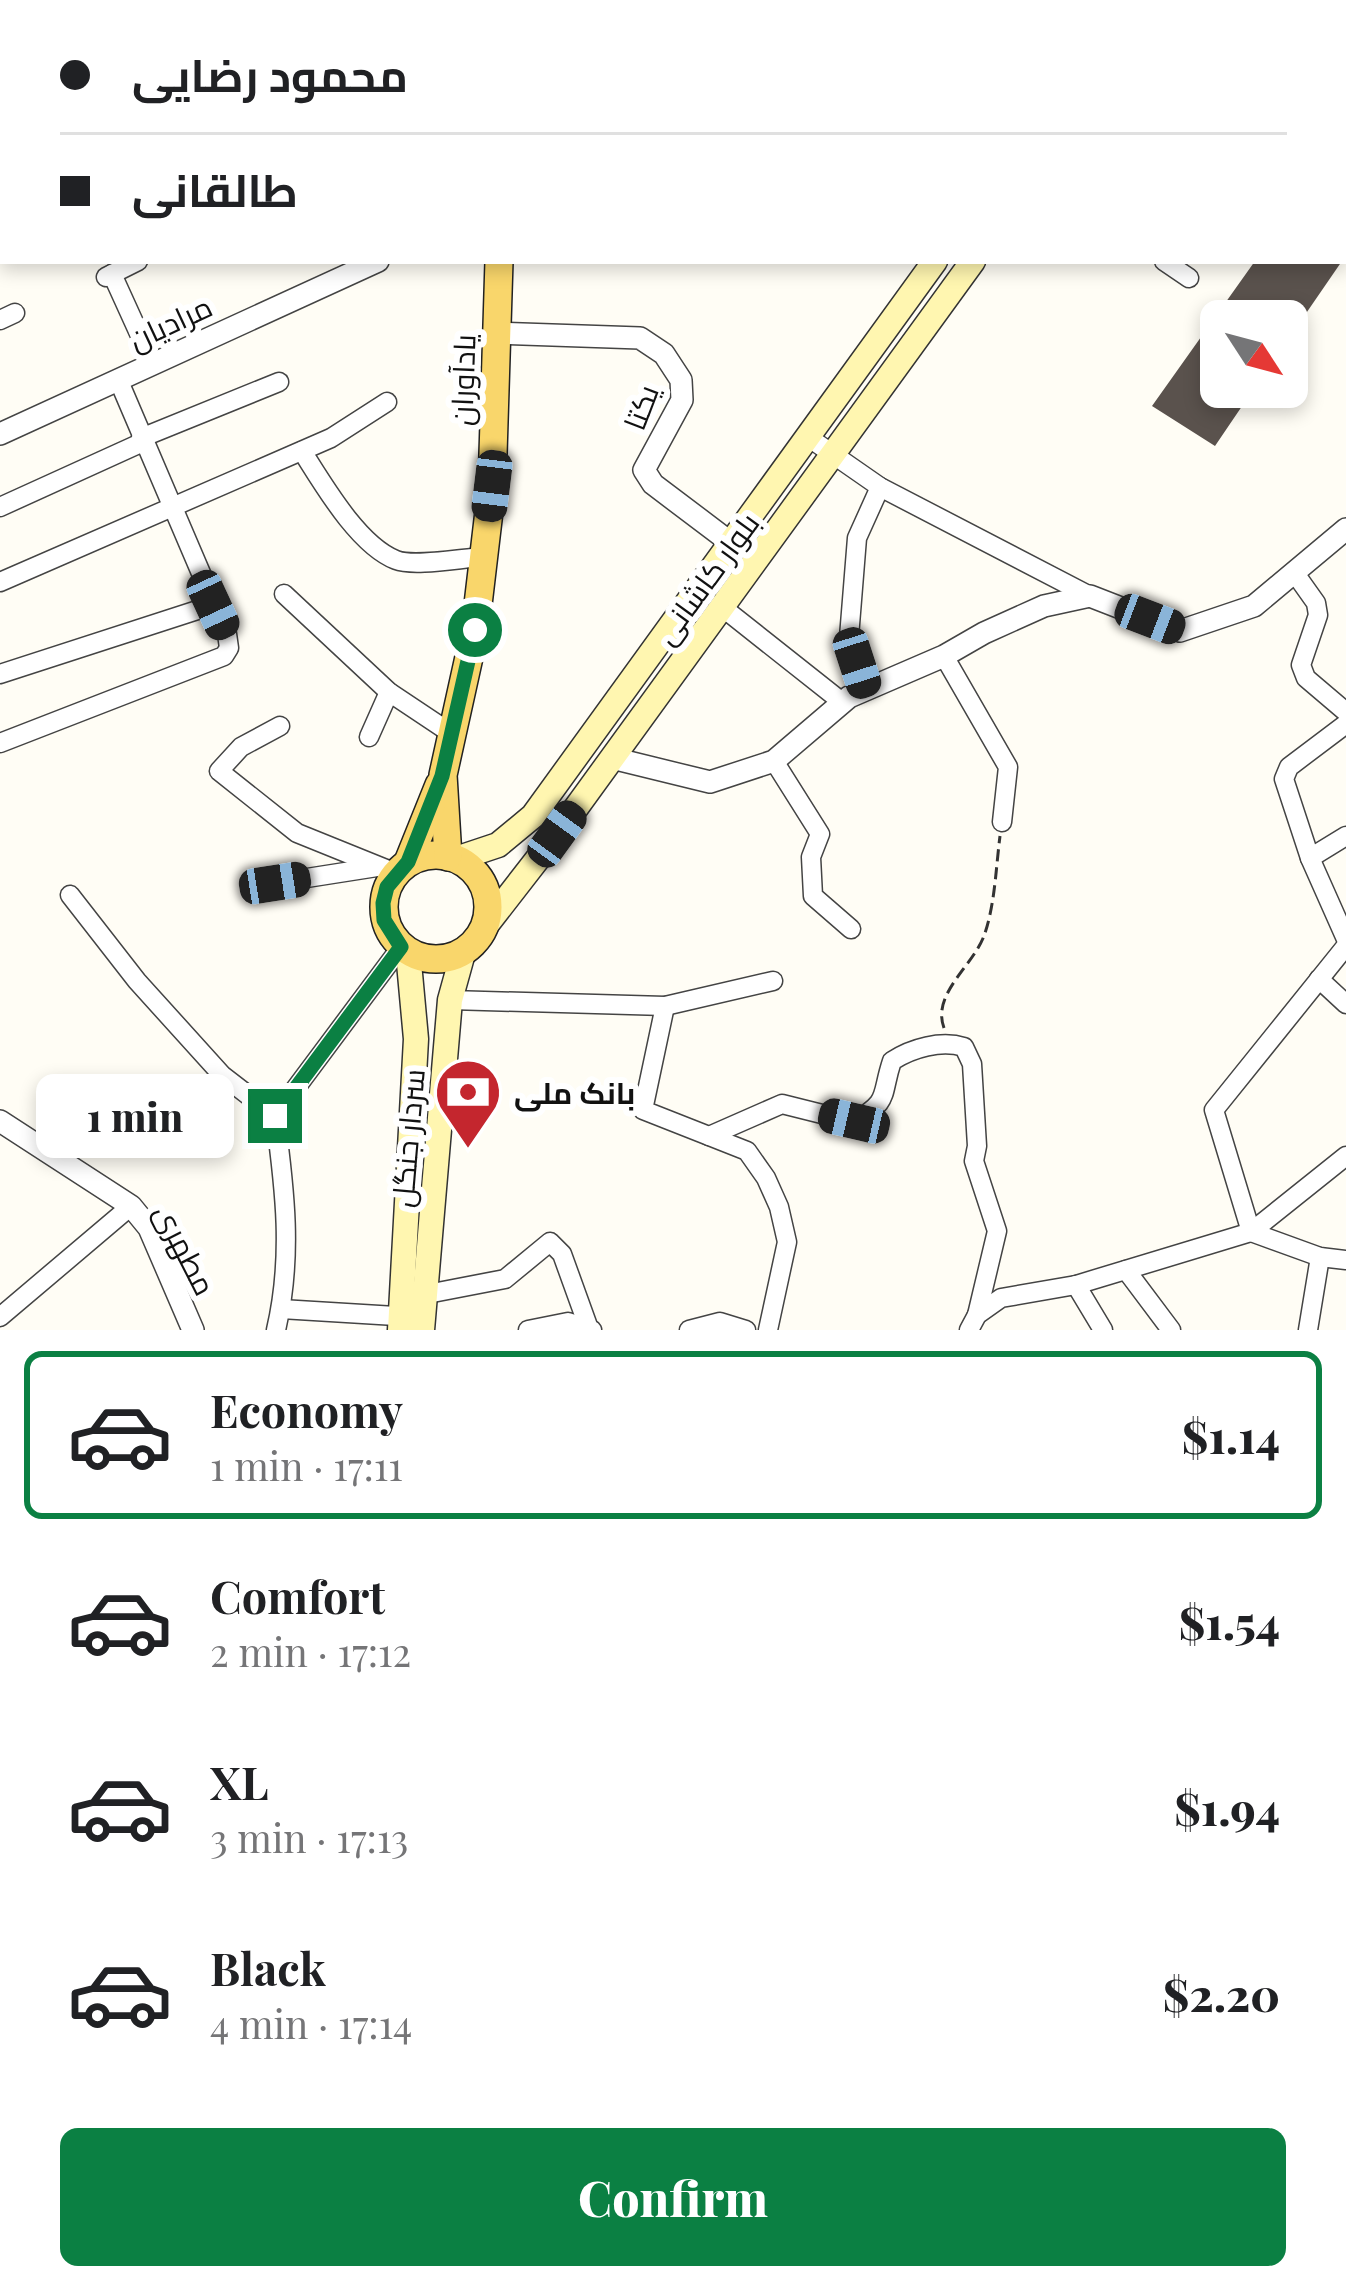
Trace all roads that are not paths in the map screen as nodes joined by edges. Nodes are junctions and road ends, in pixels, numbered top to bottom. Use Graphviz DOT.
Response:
graph roads {
  1 [pos="131,264"];
  2 [pos="371,264"];
  3 [pos="500,264"];
  4 [pos="933,264"];
  5 [pos="971,264"];
  6 [pos="1168,264"];
  7 [pos="1189,278"];
  8 [pos="497,333"];
  9 [pos="152,362"];
  10 [pos="118,379"];
  11 [pos="279,382"];
  12 [pos="387,402"];
  13 [pos="0,434"];
  14 [pos="808,437"];
  15 [pos="142,440"];
  16 [pos="302,451"];
  17 [pos="832,455"];
  18 [pos="880,487"];
  19 [pos="172,506"];
  20 [pos="0,507"];
  21 [pos="1346,530"];
  22 [pos="731,543"];
  23 [pos="483,557"];
  24 [pos="1294,572"];
  25 [pos="0,582"];
  26 [pos="284,594"];
  27 [pos="1090,596"];
  28 [pos="213,605"];
  29 [pos="722,607"];
  30 [pos="944,656"];
  31 [pos="0,674"];
  32 [pos="866,689"];
  33 [pos="389,692"];
  34 [pos="842,703"];
  35 [pos="1346,712"];
  36 [pos="1346,724"];
  37 [pos="280,727"];
  38 [pos="452,734"];
  39 [pos="369,737"];
  40 [pos="0,743"];
  41 [pos="612,758"];
  42 [pos="774,761"];
  43 [pos="442,776"];
  44 [pos="1002,823"];
  45 [pos="1346,836"];
  46 [pos="452,858"];
  47 [pos="1310,858"];
  48 [pos="395,867"];
  49 [pos="275,883"];
  50 [pos="70,895"];
  51 [pos="484,928"];
  52 [pos="851,929"];
  53 [pos="1346,943"];
  54 [pos="404,950"];
  55 [pos="463,953"];
  56 [pos="1319,979"];
  57 [pos="773,981"];
  58 [pos="450,1000"];
  59 [pos="1346,1004"];
  60 [pos="665,1006"];
  61 [pos="275,1116"];
  62 [pos="0,1121"];
  63 [pos="709,1136"];
  64 [pos="1346,1156"];
  65 [pos="131,1206"];
  66 [pos="1251,1232"];
  67 [pos="1320,1257"];
  68 [pos="1346,1260"];
  69 [pos="1126,1270"];
  70 [pos="1076,1285"];
  71 [pos="281,1309"];
  72 [pos="0,1317"];
  73 [pos="413,1318"];
  74 [pos="973,1322"];
  75 [pos="590,1328"];
  76 [pos="193,1330"];
  77 [pos="276,1330"];
  78 [pos="528,1330"];
  79 [pos="688,1330"];
  80 [pos="746,1330"];
  81 [pos="768,1330"];
  82 [pos="1103,1330"];
  83 [pos="1171,1330"];
  84 [pos="1308,1330"];
  1 -- 9 [label="street"];
  2 -- 9 [label="street, مرادیان"];
  3 -- 8 [label="main road, یادآوران"];
  4 -- 14 [label="main road, بلوار کاشانی"];
  5 -- 17 [label="main road, بلوار کاشانی"];
  6 -- 7 [label="street"];
  8 -- 22 [label="street, یکتا"];
  8 -- 23 [label="main road, یادآوران"];
  9 -- 10 [label="street, مرادیان"];
  10 -- 13 [label="street, مرادیان"];
  10 -- 15 [label="street"];
  11 -- 15 [label="street"];
  12 -- 16 [label="street"];
  14 -- 17 [label="street"];
  14 -- 22 [label="main road, بلوار کاشانی"];
  15 -- 19 [label="street"];
  15 -- 20 [label="street"];
  16 -- 19 [label="street"];
  16 -- 23 [label="street"];
  17 -- 18 [label="street"];
  17 -- 29 [label="main road, بلوار کاشانی"];
  18 -- 27 [label="street"];
  18 -- 32 [label="street"];
  19 -- 25 [label="street"];
  19 -- 28 [label="street"];
  21 -- 24 [label="street"];
  22 -- 46 [label="main road, بلوار کاشانی"];
  23 -- 38 [label="main road, یادآوران"];
  24 -- 27 [label="street"];
  24 -- 35 [label="street"];
  26 -- 33 [label="street"];
  27 -- 30 [label="street"];
  28 -- 31 [label="street"];
  28 -- 40 [label="street"];
  29 -- 34 [label="street"];
  29 -- 41 [label="main road, بلوار کاشانی"];
  30 -- 32 [label="street"];
  30 -- 44 [label="street"];
  32 -- 34 [label="street"];
  33 -- 38 [label="street"];
  33 -- 39 [label="street"];
  34 -- 42 [label="street"];
  36 -- 47 [label="street"];
  37 -- 48 [label="street"];
  38 -- 43 [label="main road, یادآوران"];
  41 -- 42 [label="street"];
  41 -- 51 [label="main road, بلوار کاشانی"];
  42 -- 52 [label="street"];
  43 -- 46 [label="main road, یادآوران"];
  43 -- 48 [label="main road"];
  45 -- 47 [label="street"];
  46 -- 48 [label="main road"];
  46 -- 51 [label="main road"];
  47 -- 53 [label="street"];
  48 -- 49 [label="street"];
  48 -- 54 [label="main road"];
  50 -- 61 [label="street"];
  51 -- 55 [label="main road"];
  53 -- 56 [label="street"];
  54 -- 55 [label="main road"];
  54 -- 61 [label="street"];
  54 -- 73 [label="main road, سردار جنگل"];
  55 -- 58 [label="main road, سردار جنگل"];
  56 -- 59 [label="street"];
  56 -- 66 [label="street"];
  57 -- 60 [label="street"];
  58 -- 60 [label="street"];
  58 -- 73 [label="main road, سردار جنگل"];
  60 -- 63 [label="street"];
  61 -- 71 [label="street"];
  62 -- 65 [label="street, مطهری"];
  63 -- 74 [label="street"];
  63 -- 81 [label="street"];
  64 -- 66 [label="street"];
  65 -- 72 [label="street"];
  65 -- 76 [label="street, مطهری"];
  66 -- 67 [label="street"];
  66 -- 69 [label="street"];
  67 -- 68 [label="street"];
  67 -- 84 [label="street"];
  69 -- 70 [label="street"];
  69 -- 83 [label="street"];
  70 -- 74 [label="street"];
  70 -- 82 [label="street"];
  71 -- 73 [label="street"];
  71 -- 77 [label="street"];
  73 -- 75 [label="street"];
  75 -- 78 [label="street"];
  79 -- 80 [label="street"];
}
